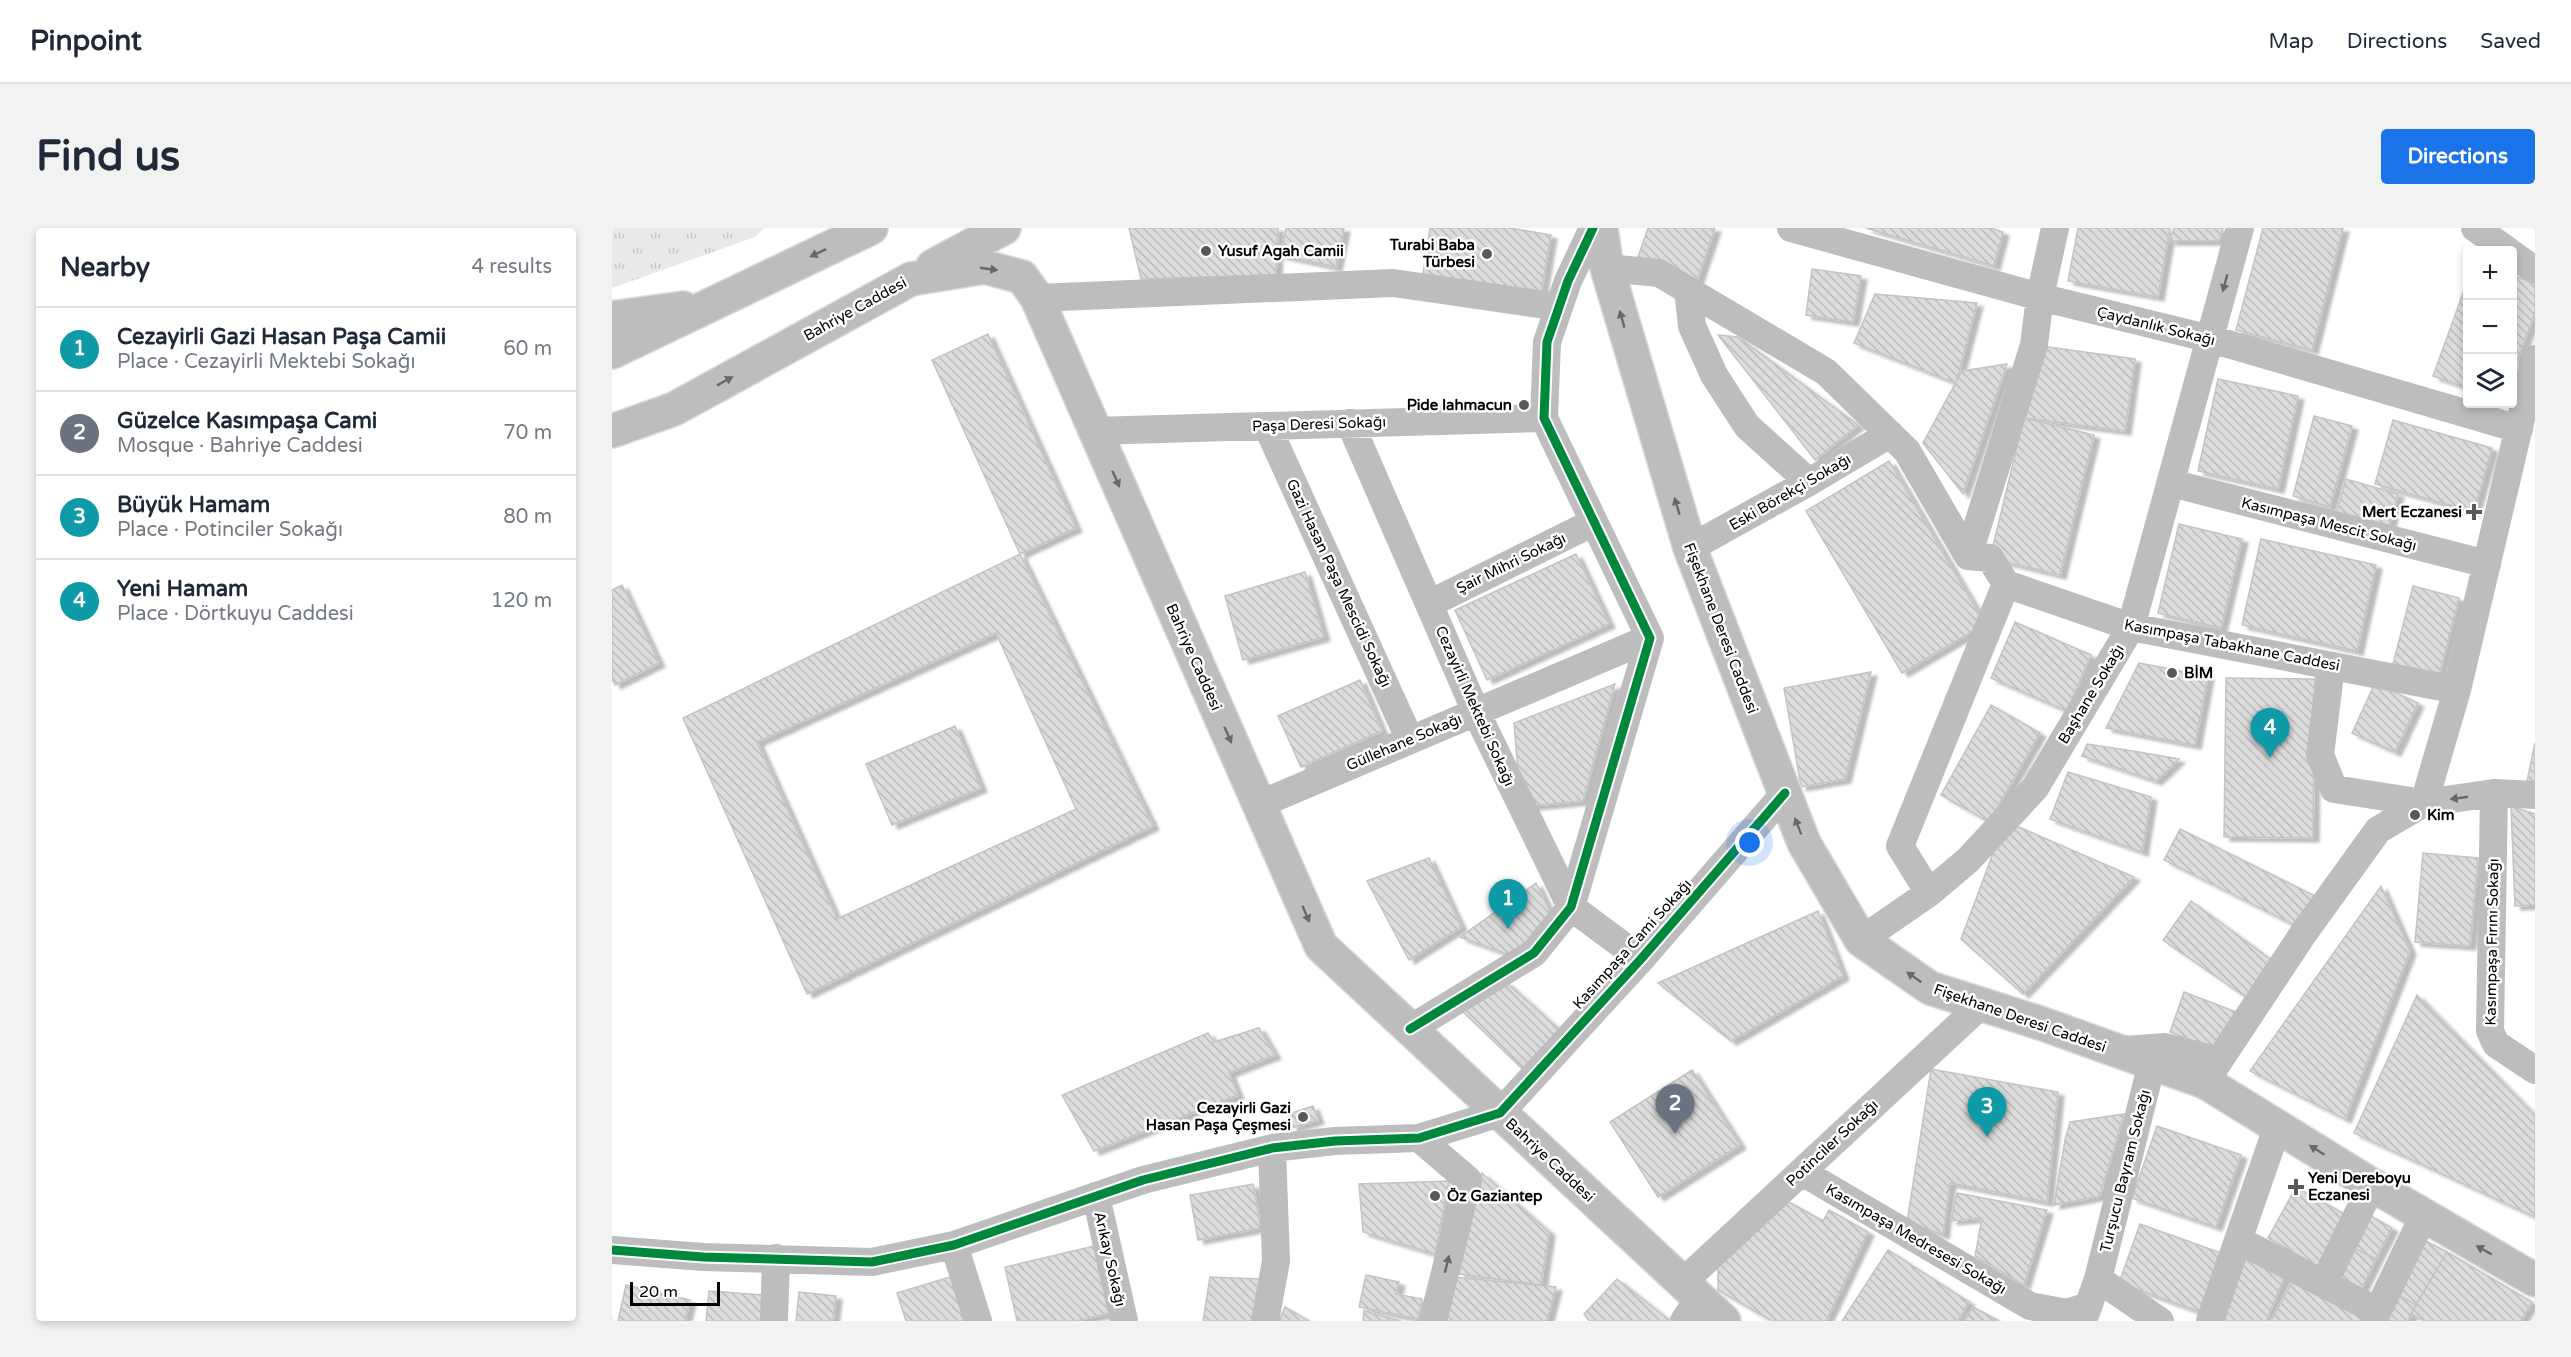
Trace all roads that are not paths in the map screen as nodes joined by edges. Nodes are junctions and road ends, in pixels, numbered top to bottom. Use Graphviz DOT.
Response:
graph roads {
  1 [pos="871,228"];
  2 [pos="1004,228"];
  3 [pos="1593,228"];
  4 [pos="1601,228"];
  5 [pos="1791,228"];
  6 [pos="2055,228"];
  7 [pos="2240,228"];
  8 [pos="2482,230"];
  9 [pos="2502,246"];
  10 [pos="2517,257"];
  11 [pos="1607,268"];
  12 [pos="2535,270"];
  13 [pos="910,279"];
  14 [pos="1688,290"];
  15 [pos="2040,297"];
  16 [pos="1036,298"];
  17 [pos="717,302"];
  18 [pos="1559,307"];
  19 [pos="612,318"];
  20 [pos="2211,339"];
  21 [pos="612,352"];
  22 [pos="2535,359"];
  23 [pos="674,409"];
  24 [pos="1544,418"];
  25 [pos="1350,423"];
  26 [pos="1267,426"];
  27 [pos="2519,429"];
  28 [pos="612,431"];
  29 [pos="1094,431"];
  30 [pos="1890,434"];
  31 [pos="612,445"];
  32 [pos="1809,482"];
  33 [pos="2170,483"];
  34 [pos="1594,522"];
  35 [pos="1690,548"];
  36 [pos="1968,556"];
  37 [pos="2487,564"];
  38 [pos="2006,584"];
  39 [pos="1429,604"];
  40 [pos="2131,627"];
  41 [pos="1650,638"];
  42 [pos="2331,666"];
  43 [pos="2457,690"];
  44 [pos="1476,712"];
  45 [pos="1410,740"];
  46 [pos="1785,793"];
  47 [pos="2494,793"];
  48 [pos="2535,795"];
  49 [pos="2424,803"];
  50 [pos="1258,805"];
  51 [pos="1929,893"];
  52 [pos="1571,907"];
  53 [pos="1861,940"];
  54 [pos="1641,958"];
  55 [pos="1982,1004"];
  56 [pos="1410,1029"];
  57 [pos="2118,1051"];
  58 [pos="2152,1063"];
  59 [pos="2535,1070"];
  60 [pos="2211,1071"];
  61 [pos="1500,1113"];
  62 [pos="2278,1125"];
  63 [pos="1419,1138"];
  64 [pos="1272,1148"];
  65 [pos="1802,1172"];
  66 [pos="2372,1185"];
  67 [pos="1096,1196"];
  68 [pos="2424,1215"];
  69 [pos="2238,1240"];
  70 [pos="954,1245"];
  71 [pos="612,1250"];
  72 [pos="776,1258"];
  73 [pos="2530,1271"];
  74 [pos="2098,1279"];
  75 [pos="2324,1283"];
  76 [pos="1688,1300"];
  77 [pos="2026,1313"];
  78 [pos="2086,1313"];
  79 [pos="2375,1316"];
  80 [pos="774,1321"];
  81 [pos="978,1321"];
  82 [pos="1124,1321"];
  83 [pos="1265,1321"];
  84 [pos="1433,1321"];
  85 [pos="1724,1321"];
  86 [pos="2160,1321"];
  87 [pos="2210,1321"];
  1 -- 17 [label="main road, one-way"];
  2 -- 13 [label="main road"];
  3 -- 18 [label="street"];
  4 -- 11 [label="main road, Fişekhane Deresi Caddesi"];
  5 -- 15 [label="street, Çaydanlık Sokağı"];
  6 -- 15 [label="street"];
  7 -- 20 [label="street, Başhane Sokağı, one-way"];
  8 -- 9 [label="street"];
  10 -- 12 [label="street"];
  11 -- 14 [label="street"];
  35 -- 11 [label="main road, Fişekhane Deresi Caddesi, one-way"];
  13 -- 16 [label="main road, Bahriye Caddesi, one-way"];
  23 -- 13 [label="main road, Bahriye Caddesi, one-way"];
  14 -- 30 [label="street"];
  14 -- 32 [label="street"];
  15 -- 20 [label="street, Çaydanlık Sokağı"];
  15 -- 36 [label="street"];
  16 -- 18 [label="street"];
  16 -- 29 [label="main road, Bahriye Caddesi"];
  17 -- 19 [label="main road"];
  17 -- 21 [label="main road"];
  18 -- 24 [label="street"];
  20 -- 27 [label="street, Çaydanlık Sokağı"];
  20 -- 33 [label="street, Başhane Sokağı"];
  22 -- 27 [label="street"];
  23 -- 28 [label="main road, Bahriye Caddesi"];
  23 -- 31 [label="main road"];
  24 -- 25 [label="street, Paşa Deresi Sokağı"];
  24 -- 34 [label="street"];
  25 -- 26 [label="street, Paşa Deresi Sokağı"];
  25 -- 39 [label="street, Cezayirli Mektebi Sokağı"];
  26 -- 29 [label="street, Paşa Deresi Sokağı"];
  26 -- 45 [label="street, Gazi Hasan Paşa Mescidi Sokağı"];
  27 -- 37 [label="street"];
  29 -- 50 [label="main road, Bahriye Caddesi, one-way"];
  30 -- 32 [label="street, Eski Börekçi Sokağı"];
  30 -- 36 [label="street"];
  32 -- 35 [label="street, Eski Börekçi Sokağı"];
  33 -- 37 [label="street, Kasımpaşa Mescit Sokağı"];
  33 -- 40 [label="street, Başhane Sokağı"];
  34 -- 39 [label="street, Şair Mihri Sokağı"];
  34 -- 41 [label="street"];
  35 -- 46 [label="main road, Fişekhane Deresi Caddesi"];
  36 -- 38 [label="street"];
  37 -- 43 [label="street"];
  38 -- 40 [label="street, Kasımpaşa Tabakhane Caddesi"];
  38 -- 51 [label="street"];
  39 -- 44 [label="street, Cezayirli Mektebi Sokağı"];
  40 -- 42 [label="street, Kasımpaşa Tabakhane Caddesi"];
  40 -- 51 [label="street, Başhane Sokağı"];
  41 -- 44 [label="street, Güllehane Sokağı"];
  41 -- 52 [label="street"];
  42 -- 43 [label="street, Kasımpaşa Tabakhane Caddesi"];
  42 -- 49 [label="street"];
  43 -- 49 [label="street"];
  44 -- 45 [label="street, Güllehane Sokağı"];
  44 -- 52 [label="street, Cezayirli Mektebi Sokağı"];
  45 -- 50 [label="street, Güllehane Sokağı"];
  53 -- 46 [label="main road, Fişekhane Deresi Caddesi, one-way"];
  46 -- 54 [label="street, Kasımpaşa Cami Sokağı"];
  47 -- 48 [label="street"];
  47 -- 49 [label="street, one-way"];
  47 -- 59 [label="street, Kasımpaşa Fırını Sokağı"];
  49 -- 60 [label="street"];
  50 -- 56 [label="main road, Bahriye Caddesi, one-way"];
  51 -- 53 [label="street, Başhane Sokağı"];
  52 -- 54 [label="street, Cezayirli Mektebi Sokağı"];
  52 -- 56 [label="street"];
  55 -- 53 [label="main road, Fişekhane Deresi Caddesi, one-way"];
  54 -- 61 [label="street, Kasımpaşa Cami Sokağı"];
  55 -- 57 [label="main road, Fişekhane Deresi Caddesi"];
  55 -- 65 [label="street, Potinciler Sokağı"];
  56 -- 61 [label="main road, Bahriye Caddesi"];
  57 -- 58 [label="main road, Fişekhane Deresi Caddesi"];
  57 -- 60 [label="street"];
  58 -- 60 [label="main road, Fişekhane Deresi Caddesi"];
  58 -- 74 [label="street, Turşucu Bayram Sokağı"];
  60 -- 62 [label="main road, Fişekhane Deresi Caddesi"];
  61 -- 63 [label="street"];
  61 -- 76 [label="main road, Bahriye Caddesi"];
  66 -- 62 [label="main road, Fişekhane Deresi Caddesi, one-way"];
  62 -- 69 [label="street"];
  63 -- 64 [label="street"];
  84 -- 63 [label="street, one-way"];
  64 -- 67 [label="street"];
  64 -- 83 [label="street"];
  65 -- 76 [label="street, Potinciler Sokağı"];
  65 -- 77 [label="street, Kasımpaşa Medresesi Sokağı"];
  66 -- 68 [label="main road, Fişekhane Deresi Caddesi"];
  66 -- 75 [label="street"];
  67 -- 70 [label="street"];
  67 -- 82 [label="street, Arıkay Sokağı"];
  73 -- 68 [label="main road, Fişekhane Deresi Caddesi, one-way"];
  68 -- 79 [label="street"];
  69 -- 75 [label="street"];
  69 -- 87 [label="street"];
  70 -- 72 [label="street"];
  70 -- 81 [label="street"];
  71 -- 72 [label="street"];
  72 -- 80 [label="street"];
  74 -- 78 [label="street, Turşucu Bayram Sokağı"];
  74 -- 86 [label="street"];
  75 -- 79 [label="street"];
  76 -- 85 [label="main road, Bahriye Caddesi"];
  77 -- 78 [label="street, Kasımpaşa Medresesi Sokağı"];
}
